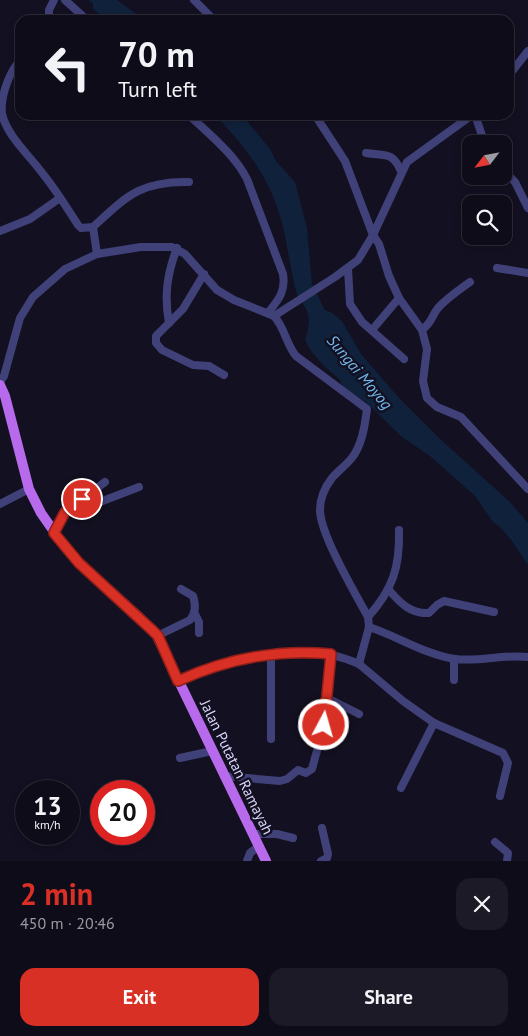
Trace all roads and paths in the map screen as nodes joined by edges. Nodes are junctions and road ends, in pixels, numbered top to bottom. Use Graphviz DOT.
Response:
graph roads {
  1 [pos="54,0"];
  2 [pos="65,0"];
  3 [pos="194,0"];
  4 [pos="48,15"];
  5 [pos="82,15"];
  6 [pos="209,15"];
  7 [pos="528,51"];
  8 [pos="15,68"];
  9 [pos="514,69"];
  10 [pos="194,120"];
  11 [pos="319,120"];
  12 [pos="466,120"];
  13 [pos="475,120"];
  14 [pos="481,135"];
  15 [pos="366,153"];
  16 [pos="402,171"];
  17 [pos="512,179"];
  18 [pos="189,182"];
  19 [pos="60,198"];
  20 [pos="528,208"];
  21 [pos="93,227"];
  22 [pos="0,231"];
  23 [pos="373,235"];
  24 [pos="177,248"];
  25 [pos="97,254"];
  26 [pos="348,268"];
  27 [pos="497,268"];
  28 [pos="528,273"];
  29 [pos="204,274"];
  30 [pos="470,282"];
  31 [pos="399,298"];
  32 [pos="271,314"];
  33 [pos="169,323"];
  34 [pos="372,330"];
  35 [pos="422,330"];
  36 [pos="404,359"];
  37 [pos="224,375"];
  38 [pos="0,384"];
  39 [pos="106,482"];
  40 [pos="139,487"];
  41 [pos="29,489"];
  42 [pos="528,489"];
  43 [pos="91,492"];
  44 [pos="0,504"];
  45 [pos="399,530"];
  46 [pos="54,533"];
  47 [pos="181,589"];
  48 [pos="389,590"];
  49 [pos="194,612"];
  50 [pos="494,612"];
  51 [pos="368,617"];
  52 [pos="369,627"];
  53 [pos="199,633"];
  54 [pos="158,636"];
  55 [pos="331,654"];
  56 [pos="271,655"];
  57 [pos="528,657"];
  58 [pos="454,659"];
  59 [pos="359,664"];
  60 [pos="454,680"];
  61 [pos="178,681"];
  62 [pos="327,698"];
  63 [pos="359,714"];
  64 [pos="434,723"];
  65 [pos="271,739"];
  66 [pos="212,751"];
  67 [pos="180,758"];
  68 [pos="224,776"];
  69 [pos="400,788"];
  70 [pos="500,796"];
  71 [pos="322,828"];
  72 [pos="254,834"];
  73 [pos="293,838"];
  74 [pos="495,842"];
  75 [pos="259,846"];
  76 [pos="247,861"];
  77 [pos="266,861"];
  78 [pos="321,861"];
  79 [pos="507,861"];
  1 -- 4 [label="street"];
  2 -- 5 [label="street"];
  3 -- 6 [label="street"];
  7 -- 9 [label="street"];
  8 -- 19 [label="street"];
  10 -- 32 [label="street"];
  11 -- 23 [label="street"];
  12 -- 16 [label="street"];
  13 -- 14 [label="street"];
  15 -- 16 [label="street"];
  16 -- 23 [label="street"];
  17 -- 20 [label="street"];
  18 -- 21 [label="street"];
  19 -- 21 [label="street"];
  19 -- 22 [label="street"];
  21 -- 25 [label="street"];
  23 -- 26 [label="street"];
  23 -- 31 [label="street"];
  24 -- 25 [label="street"];
  24 -- 29 [label="street"];
  24 -- 33 [label="street"];
  25 -- 38 [label="street"];
  26 -- 32 [label="street"];
  26 -- 34 [label="street"];
  27 -- 28 [label="street"];
  29 -- 32 [label="street"];
  29 -- 33 [label="street"];
  30 -- 35 [label="street"];
  31 -- 34 [label="street"];
  31 -- 35 [label="street"];
  32 -- 51 [label="street"];
  33 -- 37 [label="street"];
  34 -- 36 [label="street"];
  35 -- 42 [label="street"];
  38 -- 41 [label="main road, Jalan Putatan Ramayah"];
  39 -- 43 [label="street"];
  40 -- 43 [label="street"];
  41 -- 44 [label="street"];
  41 -- 46 [label="main road, Jalan Putatan Ramayah"];
  43 -- 46 [label="street"];
  45 -- 48 [label="street"];
  46 -- 54 [label="main road, Jalan Putatan Ramayah"];
  47 -- 49 [label="street"];
  48 -- 50 [label="street"];
  48 -- 51 [label="street"];
  49 -- 53 [label="street"];
  49 -- 54 [label="street"];
  51 -- 52 [label="street"];
  52 -- 58 [label="street"];
  52 -- 59 [label="street"];
  54 -- 61 [label="main road, Jalan Putatan Ramayah"];
  55 -- 56 [label="street"];
  55 -- 59 [label="street"];
  55 -- 62 [label="street"];
  56 -- 61 [label="street"];
  56 -- 65 [label="street"];
  57 -- 58 [label="street"];
  58 -- 60 [label="street"];
  59 -- 64 [label="street"];
  61 -- 66 [label="main road, Jalan Putatan Ramayah"];
  62 -- 63 [label="street"];
  62 -- 68 [label="street"];
  64 -- 69 [label="street"];
  64 -- 70 [label="street"];
  66 -- 67 [label="street"];
  66 -- 68 [label="main road, Jalan Putatan Ramayah"];
  68 -- 72 [label="main road, Jalan Putatan Ramayah"];
  71 -- 78 [label="street"];
  72 -- 73 [label="street"];
  72 -- 75 [label="main road, Jalan Putatan Ramayah"];
  74 -- 79 [label="street"];
  75 -- 76 [label="street"];
  75 -- 77 [label="main road, Jalan Putatan Ramayah"];
}
